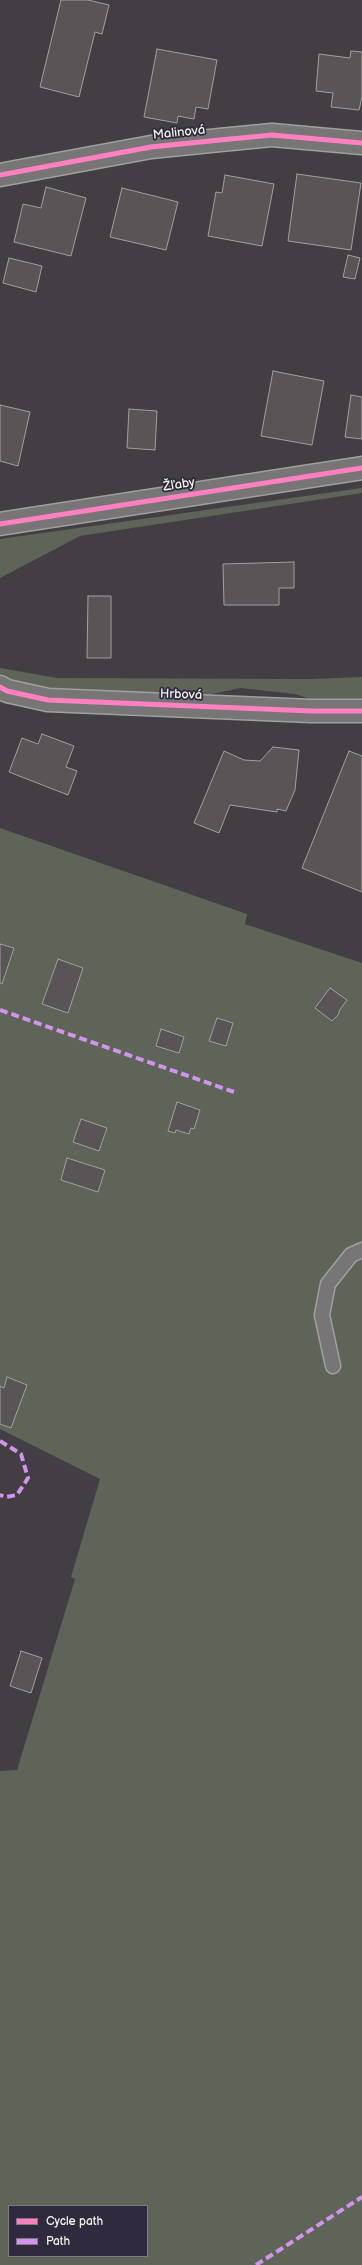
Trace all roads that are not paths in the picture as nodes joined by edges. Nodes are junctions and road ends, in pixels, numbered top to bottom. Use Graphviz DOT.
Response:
graph roads {
  1 [pos="362,143"];
  2 [pos="0,175"];
  3 [pos="362,468"];
  4 [pos="0,524"];
  5 [pos="0,687"];
  6 [pos="362,711"];
  7 [pos="362,1250"];
  8 [pos="333,1366"];
  1 -- 2 [label="street, Malinová"];
  3 -- 4 [label="street, Žľaby"];
  5 -- 6 [label="street, Hrbová"];
  7 -- 8 [label="lane"];
}
